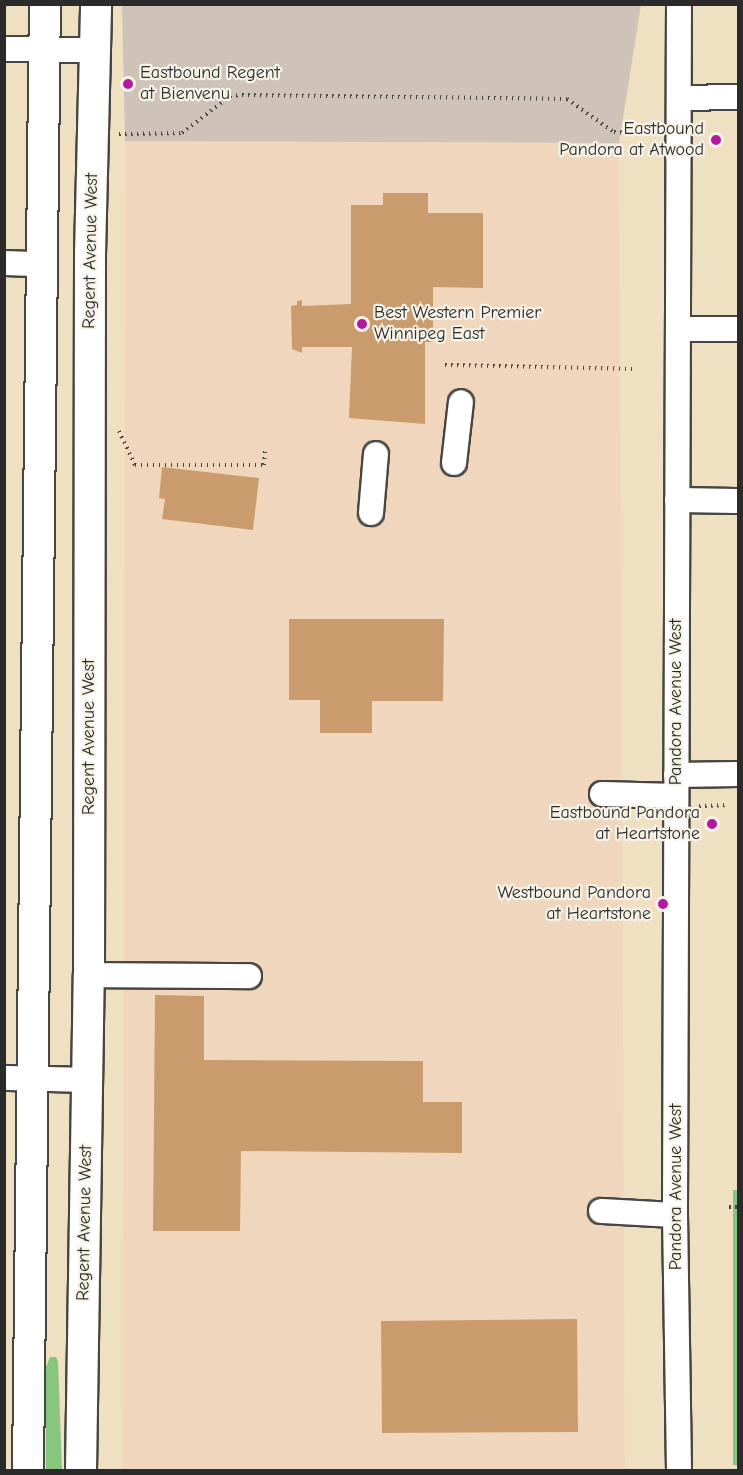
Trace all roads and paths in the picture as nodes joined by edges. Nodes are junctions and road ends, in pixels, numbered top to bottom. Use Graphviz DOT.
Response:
graph roads {
  1 [pos="45,4"];
  2 [pos="96,4"];
  3 [pos="679,4"];
  4 [pos="4,49"];
  5 [pos="44,49"];
  6 [pos="96,50"];
  7 [pos="738,97"];
  8 [pos="680,98"];
  9 [pos="634,133"];
  10 [pos="119,134"];
  11 [pos="4,263"];
  12 [pos="41,264"];
  13 [pos="679,329"];
  14 [pos="738,329"];
  15 [pos="445,365"];
  16 [pos="633,369"];
  17 [pos="461,402"];
  18 [pos="119,431"];
  19 [pos="265,449"];
  20 [pos="376,454"];
  21 [pos="454,463"];
  22 [pos="677,500"];
  23 [pos="738,501"];
  24 [pos="371,513"];
  25 [pos="738,774"];
  26 [pos="676,792"];
  27 [pos="602,794"];
  28 [pos="729,805"];
  29 [pos="89,975"];
  30 [pos="249,976"];
  31 [pos="17,1078"];
  32 [pos="87,1080"];
  33 [pos="729,1207"];
  34 [pos="738,1207"];
  35 [pos="601,1211"];
  36 [pos="675,1215"];
  37 [pos="28,1470"];
  38 [pos="81,1470"];
  39 [pos="679,1470"];
  1 -- 5 [label="main road"];
  2 -- 6 [label="main road, Regent Avenue West"];
  3 -- 8 [label="street, Pandora Avenue West"];
  4 -- 5 [label="street"];
  5 -- 6 [label="street"];
  5 -- 12 [label="main road"];
  6 -- 29 [label="main road, Regent Avenue West"];
  7 -- 8 [label="street"];
  8 -- 13 [label="street, Pandora Avenue West"];
  9 -- 10 [label="path"];
  11 -- 12 [label="street"];
  12 -- 31 [label="main road"];
  13 -- 14 [label="street"];
  13 -- 22 [label="street, Pandora Avenue West"];
  15 -- 16 [label="path"];
  17 -- 21 [label="street"];
  18 -- 19 [label="path"];
  20 -- 24 [label="street"];
  22 -- 23 [label="street"];
  22 -- 26 [label="street, Pandora Avenue West"];
  25 -- 26 [label="street"];
  26 -- 27 [label="street"];
  26 -- 28 [label="path"];
  26 -- 36 [label="street, Pandora Avenue West"];
  29 -- 30 [label="street"];
  29 -- 32 [label="main road, Regent Avenue West"];
  31 -- 32 [label="street"];
  31 -- 37 [label="main road"];
  32 -- 38 [label="main road, Regent Avenue West"];
  33 -- 34 [label="path"];
  35 -- 36 [label="street"];
  36 -- 39 [label="street, Pandora Avenue West"];
}
